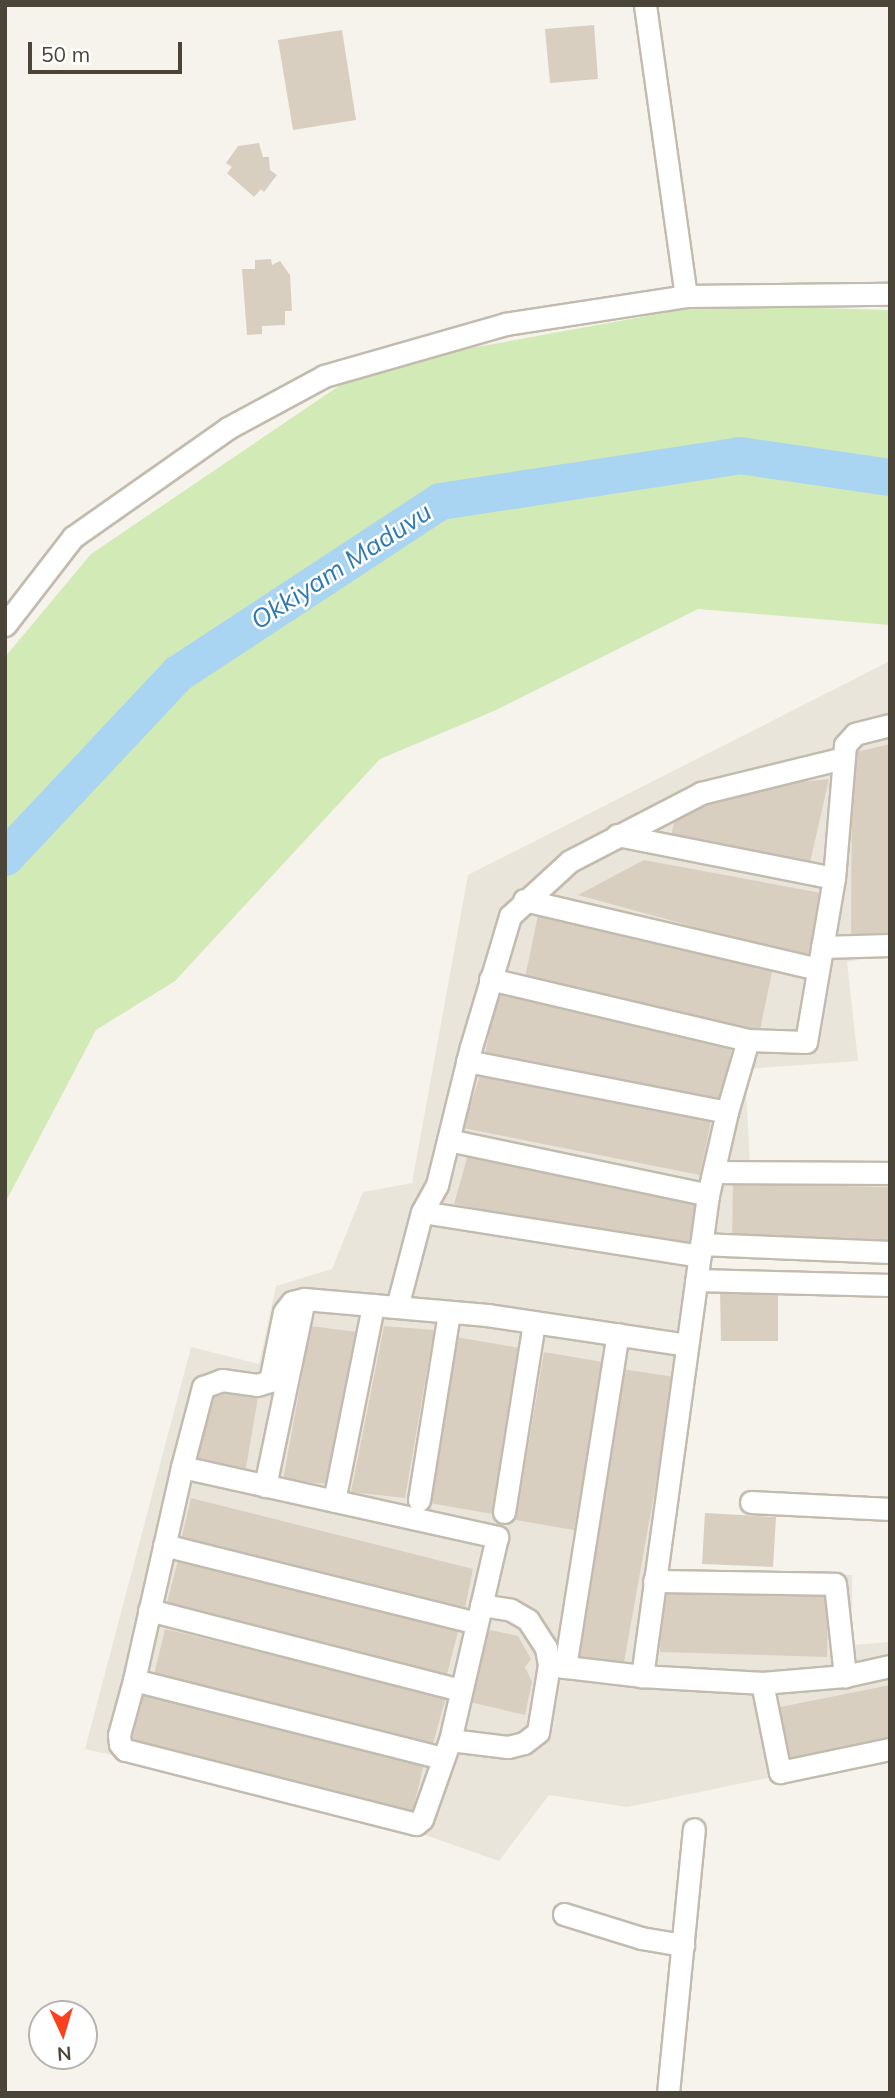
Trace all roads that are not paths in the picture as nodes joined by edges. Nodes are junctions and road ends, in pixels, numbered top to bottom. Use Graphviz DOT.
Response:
graph roads {
  1 [pos="645,5"];
  2 [pos="890,294"];
  3 [pos="685,296"];
  4 [pos="5,625"];
  5 [pos="890,724"];
  6 [pos="844,758"];
  7 [pos="617,835"];
  8 [pos="834,878"];
  9 [pos="524,900"];
  10 [pos="890,945"];
  11 [pos="822,947"];
  12 [pos="818,969"];
  13 [pos="490,979"];
  14 [pos="748,1040"];
  15 [pos="467,1061"];
  16 [pos="727,1112"];
  17 [pos="448,1140"];
  18 [pos="714,1172"];
  19 [pos="890,1173"];
  20 [pos="708,1195"];
  21 [pos="422,1212"];
  22 [pos="700,1250"];
  23 [pos="890,1252"];
  24 [pos="696,1280"];
  25 [pos="890,1285"];
  26 [pos="304,1299"];
  27 [pos="373,1305"];
  28 [pos="397,1307"];
  29 [pos="449,1312"];
  30 [pos="534,1322"];
  31 [pos="618,1334"];
  32 [pos="687,1345"];
  33 [pos="182,1467"];
  34 [pos="265,1486"];
  35 [pos="419,1500"];
  36 [pos="334,1501"];
  37 [pos="751,1502"];
  38 [pos="890,1509"];
  39 [pos="504,1512"];
  40 [pos="164,1545"];
  41 [pos="654,1581"];
  42 [pos="149,1610"];
  43 [pos="479,1614"];
  44 [pos="557,1666"];
  45 [pos="890,1666"];
  46 [pos="642,1676"];
  47 [pos="845,1676"];
  48 [pos="134,1680"];
  49 [pos="762,1683"];
  50 [pos="461,1690"];
  51 [pos="447,1749"];
  52 [pos="890,1749"];
  53 [pos="694,1829"];
  54 [pos="564,1914"];
  55 [pos="683,1945"];
  56 [pos="668,2093"];
  1 -- 3 [label="street"];
  2 -- 3 [label="street"];
  3 -- 4 [label="street"];
  5 -- 6 [label="street"];
  6 -- 7 [label="street"];
  6 -- 8 [label="street"];
  7 -- 8 [label="street"];
  7 -- 9 [label="street"];
  8 -- 11 [label="street"];
  9 -- 12 [label="street"];
  9 -- 13 [label="street"];
  10 -- 11 [label="street"];
  11 -- 12 [label="street"];
  12 -- 14 [label="street"];
  13 -- 14 [label="street"];
  13 -- 15 [label="street"];
  14 -- 16 [label="street"];
  15 -- 16 [label="street"];
  15 -- 17 [label="street"];
  16 -- 18 [label="street"];
  17 -- 20 [label="street"];
  17 -- 21 [label="street"];
  18 -- 19 [label="street"];
  18 -- 20 [label="street"];
  20 -- 22 [label="street"];
  21 -- 22 [label="street"];
  21 -- 28 [label="street"];
  22 -- 23 [label="street"];
  22 -- 24 [label="street"];
  24 -- 25 [label="street"];
  24 -- 32 [label="street"];
  26 -- 27 [label="street"];
  26 -- 33 [label="street"];
  26 -- 34 [label="street"];
  27 -- 28 [label="street"];
  27 -- 36 [label="street"];
  28 -- 29 [label="street"];
  29 -- 30 [label="street"];
  29 -- 35 [label="street"];
  30 -- 31 [label="street"];
  30 -- 39 [label="street"];
  31 -- 32 [label="street"];
  31 -- 44 [label="street"];
  32 -- 41 [label="street"];
  33 -- 34 [label="street"];
  33 -- 40 [label="street"];
  34 -- 36 [label="street"];
  36 -- 43 [label="street"];
  37 -- 38 [label="street"];
  40 -- 42 [label="street"];
  40 -- 43 [label="street"];
  41 -- 46 [label="street"];
  41 -- 47 [label="street"];
  42 -- 48 [label="street"];
  42 -- 50 [label="street"];
  43 -- 44 [label="street"];
  43 -- 50 [label="street"];
  44 -- 46 [label="street"];
  44 -- 51 [label="street"];
  45 -- 47 [label="street"];
  46 -- 49 [label="street"];
  47 -- 49 [label="street"];
  48 -- 51 [label="street"];
  48 -- 51 [label="street"];
  49 -- 52 [label="street"];
  50 -- 51 [label="street"];
  53 -- 55 [label="street"];
  54 -- 55 [label="street"];
  55 -- 56 [label="street"];
}
